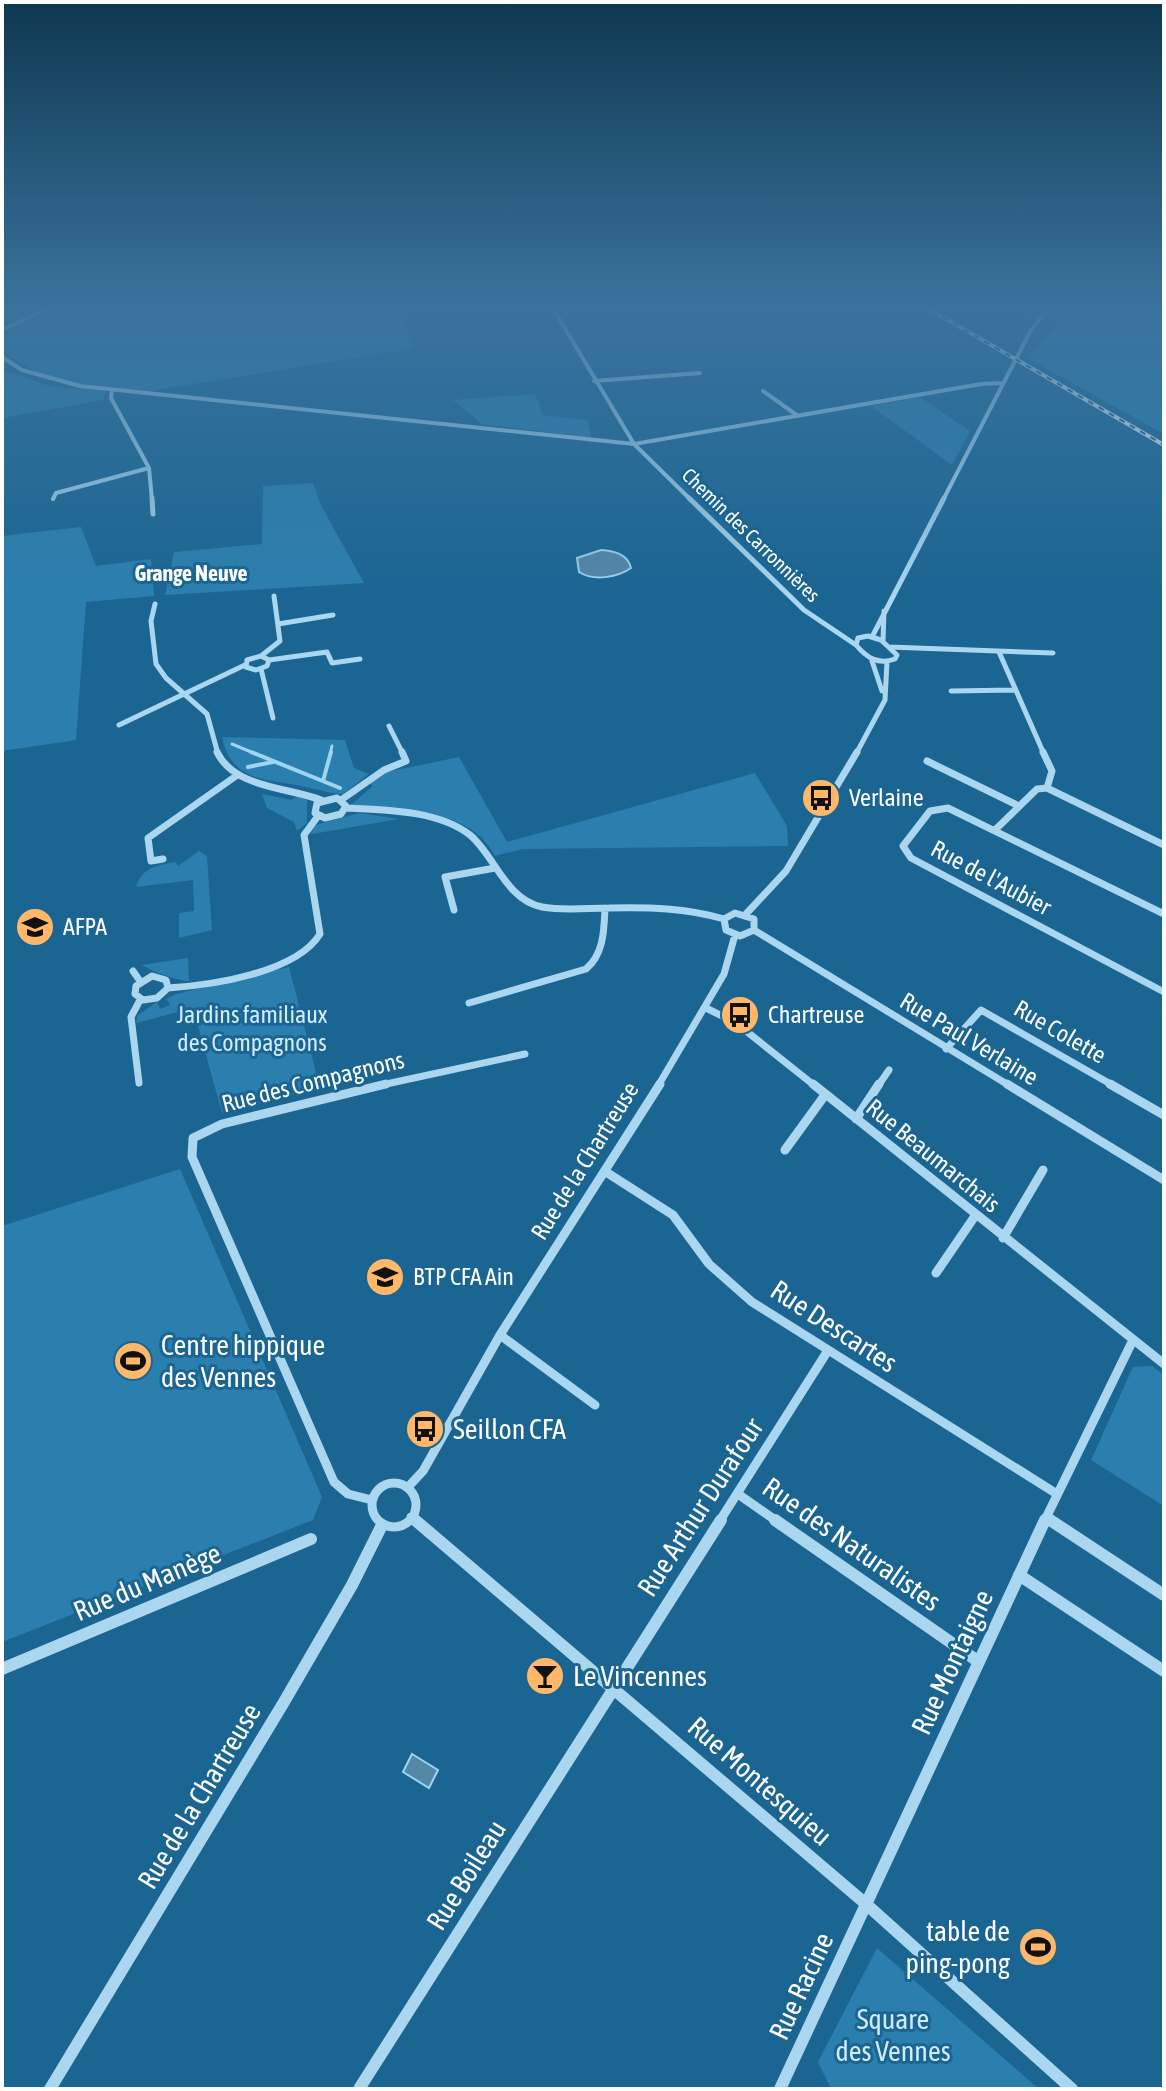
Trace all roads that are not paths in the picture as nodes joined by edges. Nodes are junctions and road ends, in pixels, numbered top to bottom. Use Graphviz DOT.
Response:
graph roads {
  1 [pos="113,403"];
  2 [pos="234,403"];
  3 [pos="608,403"];
  4 [pos="779,403"];
  5 [pos="875,403"];
  6 [pos="993,403"];
  7 [pos="798,416"];
  8 [pos="634,444"];
  9 [pos="149,468"];
  10 [pos="53,499"];
  11 [pos="153,514"];
  12 [pos="274,596"];
  13 [pos="155,604"];
  14 [pos="884,610"];
  15 [pos="333,615"];
  16 [pos="278,624"];
  17 [pos="872,637"];
  18 [pos="857,641"];
  19 [pos="883,641"];
  20 [pos="889,647"];
  21 [pos="940,649"];
  22 [pos="999,652"];
  23 [pos="1053,653"];
  24 [pos="897,655"];
  25 [pos="261,656"];
  26 [pos="360,659"];
  27 [pos="269,660"];
  28 [pos="872,661"];
  29 [pos="887,662"];
  30 [pos="245,665"];
  31 [pos="261,669"];
  32 [pos="1015,690"];
  33 [pos="951,691"];
  34 [pos="184,692"];
  35 [pos="885,700"];
  36 [pos="273,718"];
  37 [pos="119,725"];
  38 [pos="389,726"];
  39 [pos="927,761"];
  40 [pos="236,776"];
  41 [pos="1047,788"];
  42 [pos="321,800"];
  43 [pos="344,804"];
  44 [pos="1019,806"];
  45 [pos="318,816"];
  46 [pos="995,830"];
  47 [pos="1164,845"];
  48 [pos="163,859"];
  49 [pos="495,868"];
  50 [pos="605,908"];
  51 [pos="454,910"];
  52 [pos="746,914"];
  53 [pos="1164,914"];
  54 [pos="724,919"];
  55 [pos="754,930"];
  56 [pos="735,935"];
  57 [pos="133,971"];
  58 [pos="140,981"];
  59 [pos="168,988"];
  60 [pos="1164,992"];
  61 [pos="140,1000"];
  62 [pos="989,1001"];
  63 [pos="469,1003"];
  64 [pos="706,1008"];
  65 [pos="981,1010"];
  66 [pos="946,1049"];
  67 [pos="525,1054"];
  68 [pos="889,1070"];
  69 [pos="139,1083"];
  70 [pos="825,1095"];
  71 [pos="1164,1115"];
  72 [pos="856,1119"];
  73 [pos="785,1150"];
  74 [pos="1043,1170"];
  75 [pos="606,1172"];
  76 [pos="1164,1180"];
  77 [pos="975,1216"];
  78 [pos="1003,1238"];
  79 [pos="936,1273"];
  80 [pos="500,1335"];
  81 [pos="1133,1340"];
  82 [pos="827,1352"];
  83 [pos="1164,1364"];
  84 [pos="595,1405"];
  85 [pos="409,1486"];
  86 [pos="738,1494"];
  87 [pos="1057,1494"];
  88 [pos="372,1500"];
  89 [pos="411,1517"];
  90 [pos="1046,1517"];
  91 [pos="382,1525"];
  92 [pos="311,1539"];
  93 [pos="1019,1575"];
  94 [pos="1164,1595"];
  95 [pos="979,1662"];
  96 [pos="2,1669"];
  97 [pos="1164,1671"];
  98 [pos="613,1687"];
  99 [pos="866,1904"];
  100 [pos="50,2089"];
  101 [pos="359,2089"];
  102 [pos="780,2089"];
  103 [pos="1072,2089"];
  1 -- 9 [label="street"];
  2 -- 8 [label="street"];
  3 -- 8 [label="street, Chemin des Carronnières"];
  4 -- 7 [label="street"];
  5 -- 7 [label="street"];
  6 -- 14 [label="street"];
  7 -- 8 [label="street"];
  8 -- 18 [label="street, Chemin des Carronnières"];
  9 -- 10 [label="street"];
  9 -- 11 [label="street"];
  12 -- 16 [label="street"];
  13 -- 34 [label="street"];
  14 -- 17 [label="street"];
  14 -- 19 [label="street"];
  15 -- 16 [label="street"];
  16 -- 25 [label="street"];
  17 -- 18 [label="street"];
  17 -- 19 [label="street"];
  18 -- 28 [label="street, Chemin des Carronnières"];
  19 -- 20 [label="street"];
  20 -- 21 [label="street"];
  20 -- 24 [label="street"];
  21 -- 22 [label="street"];
  21 -- 24 [label="street"];
  22 -- 23 [label="street"];
  22 -- 32 [label="street"];
  24 -- 29 [label="street"];
  25 -- 27 [label="street"];
  25 -- 30 [label="street"];
  26 -- 27 [label="street"];
  27 -- 31 [label="street"];
  28 -- 29 [label="street"];
  28 -- 35 [label="street"];
  29 -- 35 [label="street"];
  30 -- 31 [label="street"];
  30 -- 34 [label="street"];
  31 -- 36 [label="street"];
  32 -- 33 [label="street"];
  32 -- 41 [label="street"];
  34 -- 37 [label="street"];
  34 -- 40 [label="street"];
  35 -- 52 [label="street"];
  38 -- 43 [label="street"];
  39 -- 44 [label="street"];
  40 -- 42 [label="street"];
  40 -- 48 [label="street"];
  41 -- 44 [label="street"];
  41 -- 47 [label="street"];
  42 -- 43 [label="street"];
  42 -- 45 [label="street"];
  43 -- 45 [label="street"];
  43 -- 49 [label="street"];
  44 -- 46 [label="street"];
  45 -- 59 [label="street"];
  46 -- 53 [label="street, Rue de l'Aubier"];
  46 -- 60 [label="street, Rue de l'Aubier"];
  49 -- 50 [label="street"];
  49 -- 51 [label="street"];
  50 -- 54 [label="street"];
  50 -- 63 [label="street"];
  52 -- 54 [label="street"];
  52 -- 55 [label="street"];
  54 -- 56 [label="street"];
  55 -- 56 [label="street"];
  55 -- 66 [label="street, Rue Paul Verlaine"];
  56 -- 64 [label="street, Rue de la Chartreuse"];
  57 -- 58 [label="street"];
  58 -- 59 [label="street"];
  58 -- 61 [label="street"];
  59 -- 61 [label="street"];
  61 -- 69 [label="street"];
  62 -- 65 [label="street"];
  64 -- 70 [label="street, Rue Beaumarchais"];
  64 -- 75 [label="street, Rue de la Chartreuse"];
  65 -- 66 [label="street, Rue Colette"];
  65 -- 71 [label="street, Rue Colette"];
  66 -- 76 [label="street, Rue Paul Verlaine"];
  67 -- 88 [label="street, Rue des Compagnons"];
  68 -- 72 [label="street"];
  70 -- 72 [label="street, Rue Beaumarchais"];
  70 -- 73 [label="street"];
  72 -- 77 [label="street, Rue Beaumarchais"];
  74 -- 78 [label="street"];
  75 -- 80 [label="street, Rue de la Chartreuse"];
  75 -- 82 [label="street, Rue Descartes"];
  77 -- 78 [label="street, Rue Beaumarchais"];
  77 -- 79 [label="street"];
  78 -- 81 [label="street, Rue Beaumarchais"];
  80 -- 84 [label="street"];
  80 -- 85 [label="street, Rue de la Chartreuse"];
  81 -- 83 [label="street, Rue Beaumarchais"];
  81 -- 87 [label="street, Rue Montaigne"];
  82 -- 86 [label="street, Rue Arthur Durafour"];
  82 -- 87 [label="street, Rue Descartes"];
  85 -- 88 [label="street"];
  85 -- 89 [label="street"];
  86 -- 95 [label="street, Rue des Naturalistes"];
  86 -- 98 [label="street, Rue Arthur Durafour"];
  87 -- 90 [label="street, Rue Montaigne"];
  88 -- 91 [label="street"];
  89 -- 91 [label="street"];
  89 -- 98 [label="street, Rue Montesquieu"];
  90 -- 93 [label="street, Rue Montaigne"];
  90 -- 94 [label="street"];
  91 -- 100 [label="street, Rue de la Chartreuse"];
  92 -- 96 [label="street, Rue du Manège"];
  93 -- 95 [label="street, Rue Montaigne"];
  93 -- 97 [label="street"];
  95 -- 99 [label="street, Rue Montaigne"];
  98 -- 99 [label="street, Rue Montesquieu"];
  98 -- 101 [label="street, Rue Boileau"];
  99 -- 102 [label="street, Rue Racine"];
  99 -- 103 [label="street, Rue Montesquieu"];
}
